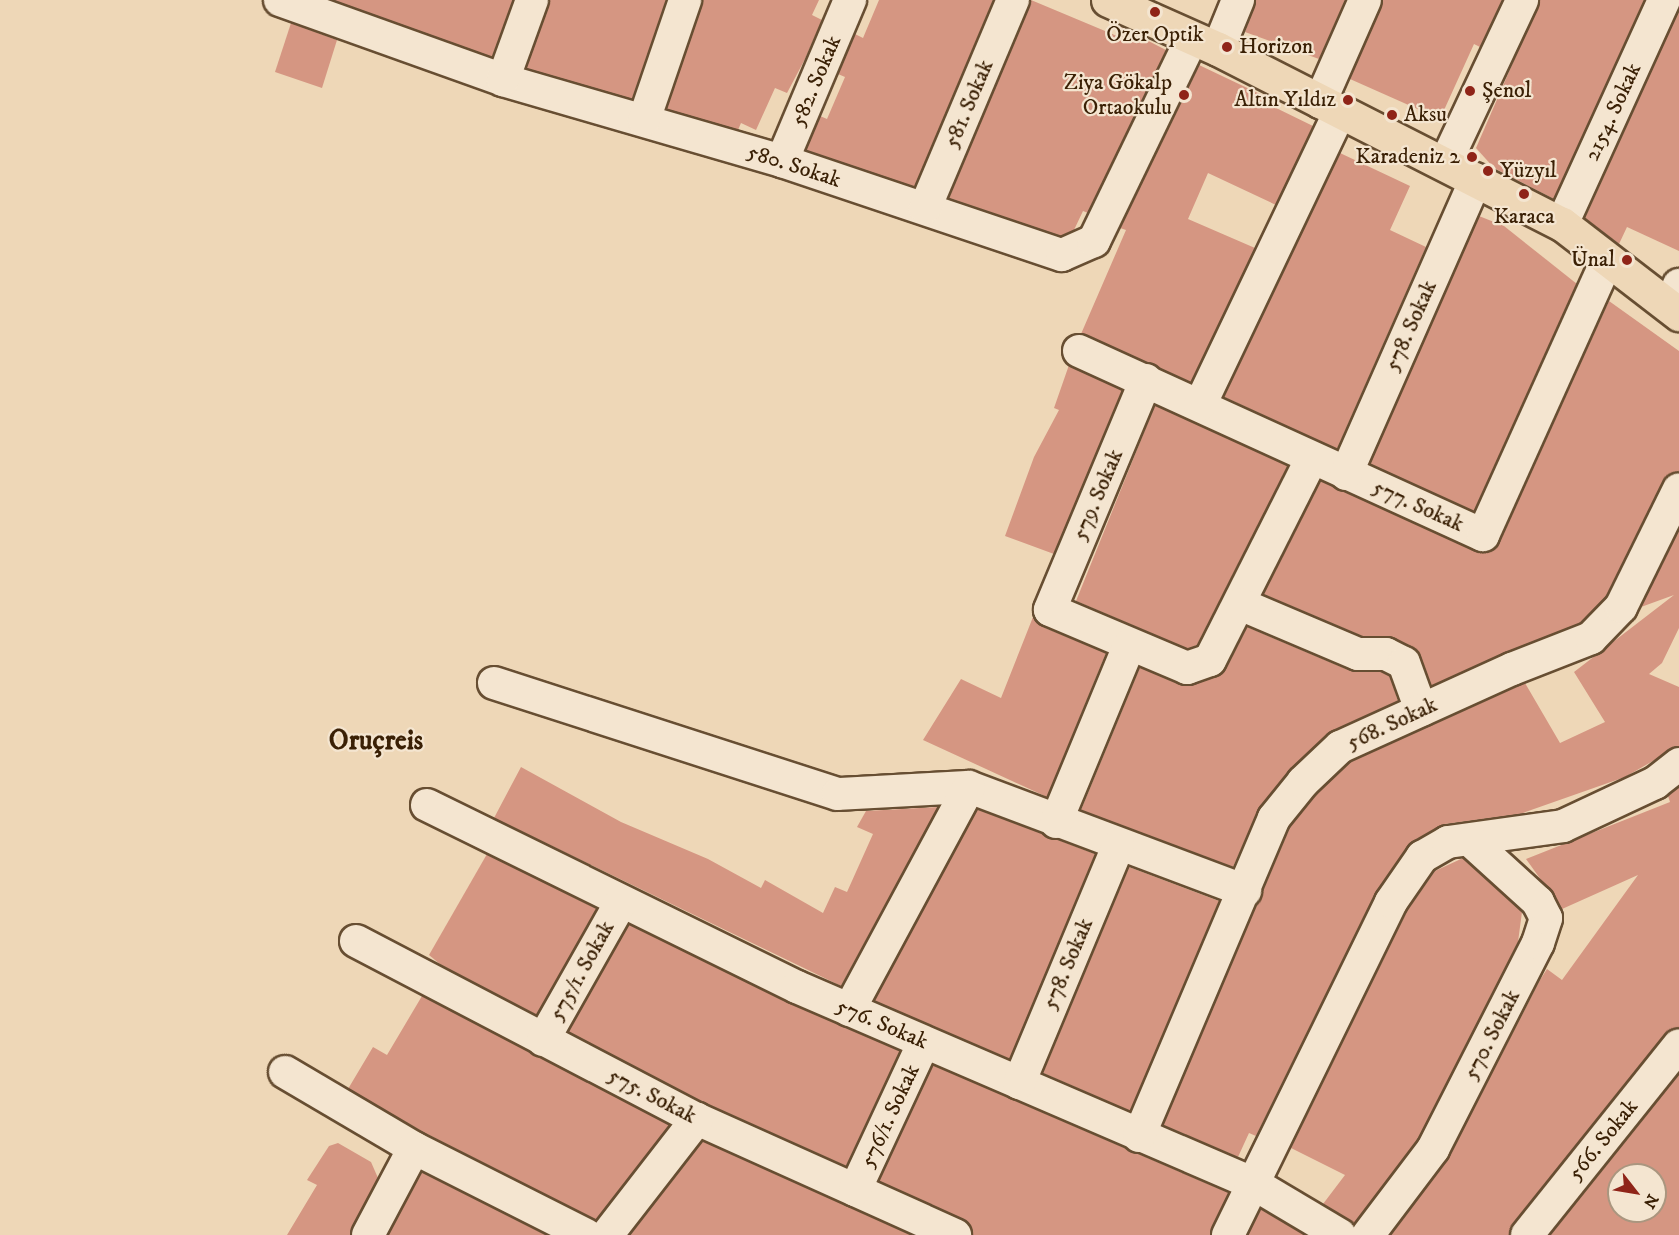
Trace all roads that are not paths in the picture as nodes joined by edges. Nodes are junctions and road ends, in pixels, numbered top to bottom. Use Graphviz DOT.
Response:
graph roads {
  1 [pos="280,0"];
  2 [pos="532,0"];
  3 [pos="685,0"];
  4 [pos="850,0"];
  5 [pos="1013,0"];
  6 [pos="1238,0"];
  7 [pos="1365,0"];
  8 [pos="1522,0"];
  9 [pos="1664,0"];
  10 [pos="1114,1"];
  11 [pos="348,11"];
  12 [pos="1205,44"];
  13 [pos="503,80"];
  14 [pos="1330,107"];
  15 [pos="644,120"];
  16 [pos="782,161"];
  17 [pos="1445,164"];
  18 [pos="1476,179"];
  19 [pos="925,208"];
  20 [pos="1562,224"];
  21 [pos="1607,261"];
  22 [pos="1676,302"];
  23 [pos="1079,351"];
  24 [pos="1146,380"];
  25 [pos="1200,405"];
  26 [pos="1311,460"];
  27 [pos="1346,474"];
  28 [pos="1679,489"];
  29 [pos="1240,603"];
  30 [pos="1129,646"];
  31 [pos="494,683"];
  32 [pos="1421,710"];
  33 [pos="1679,764"];
  34 [pos="969,787"];
  35 [pos="427,805"];
  36 [pos="1056,822"];
  37 [pos="1472,842"];
  38 [pos="1118,846"];
  39 [pos="1245,891"];
  40 [pos="621,902"];
  41 [pos="356,941"];
  42 [pos="849,1010"];
  43 [pos="543,1040"];
  44 [pos="924,1042"];
  45 [pos="1679,1046"];
  46 [pos="285,1072"];
  47 [pos="1019,1083"];
  48 [pos="696,1119"];
  49 [pos="1139,1136"];
  50 [pos="414,1148"];
  51 [pos="1254,1184"];
  52 [pos="855,1190"];
  53 [pos="368,1235"];
  54 [pos="586,1235"];
  55 [pos="607,1235"];
  56 [pos="955,1235"];
  57 [pos="1228,1235"];
  58 [pos="1340,1235"];
  59 [pos="1368,1235"];
  60 [pos="1527,1235"];
  1 -- 11 [label="street, 580. Sokak"];
  2 -- 13 [label="street"];
  3 -- 15 [label="street"];
  4 -- 16 [label="street, 582. Sokak"];
  5 -- 19 [label="street, 581. Sokak"];
  6 -- 12 [label="street, 580. Sokak"];
  7 -- 14 [label="street"];
  8 -- 17 [label="street"];
  9 -- 20 [label="street, 2154. Sokak"];
  10 -- 12 [label="main road"];
  11 -- 13 [label="street, 580. Sokak"];
  12 -- 14 [label="main road"];
  12 -- 19 [label="street, 580. Sokak"];
  13 -- 15 [label="street, 580. Sokak"];
  14 -- 17 [label="main road"];
  14 -- 25 [label="street"];
  15 -- 16 [label="street, 580. Sokak"];
  16 -- 19 [label="street, 580. Sokak"];
  17 -- 18 [label="main road"];
  18 -- 20 [label="main road"];
  18 -- 27 [label="street, 578. Sokak"];
  20 -- 21 [label="main road"];
  21 -- 22 [label="main road"];
  21 -- 27 [label="street, 577. Sokak"];
  23 -- 24 [label="street, 577. Sokak"];
  24 -- 25 [label="street, 577. Sokak"];
  24 -- 30 [label="street, 579. Sokak"];
  25 -- 26 [label="street, 577. Sokak"];
  26 -- 27 [label="street, 577. Sokak"];
  26 -- 29 [label="street"];
  28 -- 32 [label="street, 568. Sokak"];
  29 -- 30 [label="street"];
  29 -- 32 [label="street"];
  30 -- 36 [label="street"];
  31 -- 34 [label="street"];
  32 -- 39 [label="street, 568. Sokak"];
  33 -- 37 [label="street"];
  34 -- 36 [label="street"];
  34 -- 42 [label="street"];
  35 -- 40 [label="street, 576. Sokak"];
  36 -- 38 [label="street"];
  37 -- 51 [label="street"];
  37 -- 59 [label="street, 570. Sokak"];
  38 -- 39 [label="street"];
  38 -- 47 [label="street, 578. Sokak"];
  39 -- 49 [label="street, 568. Sokak"];
  40 -- 42 [label="street, 576. Sokak"];
  40 -- 43 [label="street, 575/1. Sokak"];
  41 -- 43 [label="street, 575. Sokak"];
  42 -- 44 [label="street, 576. Sokak"];
  43 -- 48 [label="street, 575. Sokak"];
  44 -- 47 [label="street, 576. Sokak"];
  44 -- 52 [label="street, 576/1. Sokak"];
  45 -- 60 [label="street, 566. Sokak"];
  46 -- 50 [label="street"];
  47 -- 49 [label="street, 576. Sokak"];
  48 -- 52 [label="street, 575. Sokak"];
  48 -- 55 [label="street"];
  49 -- 51 [label="street, 576. Sokak"];
  50 -- 53 [label="street"];
  50 -- 54 [label="street"];
  51 -- 57 [label="street"];
  51 -- 58 [label="street, 576. Sokak"];
  52 -- 56 [label="street, 575. Sokak"];
}
